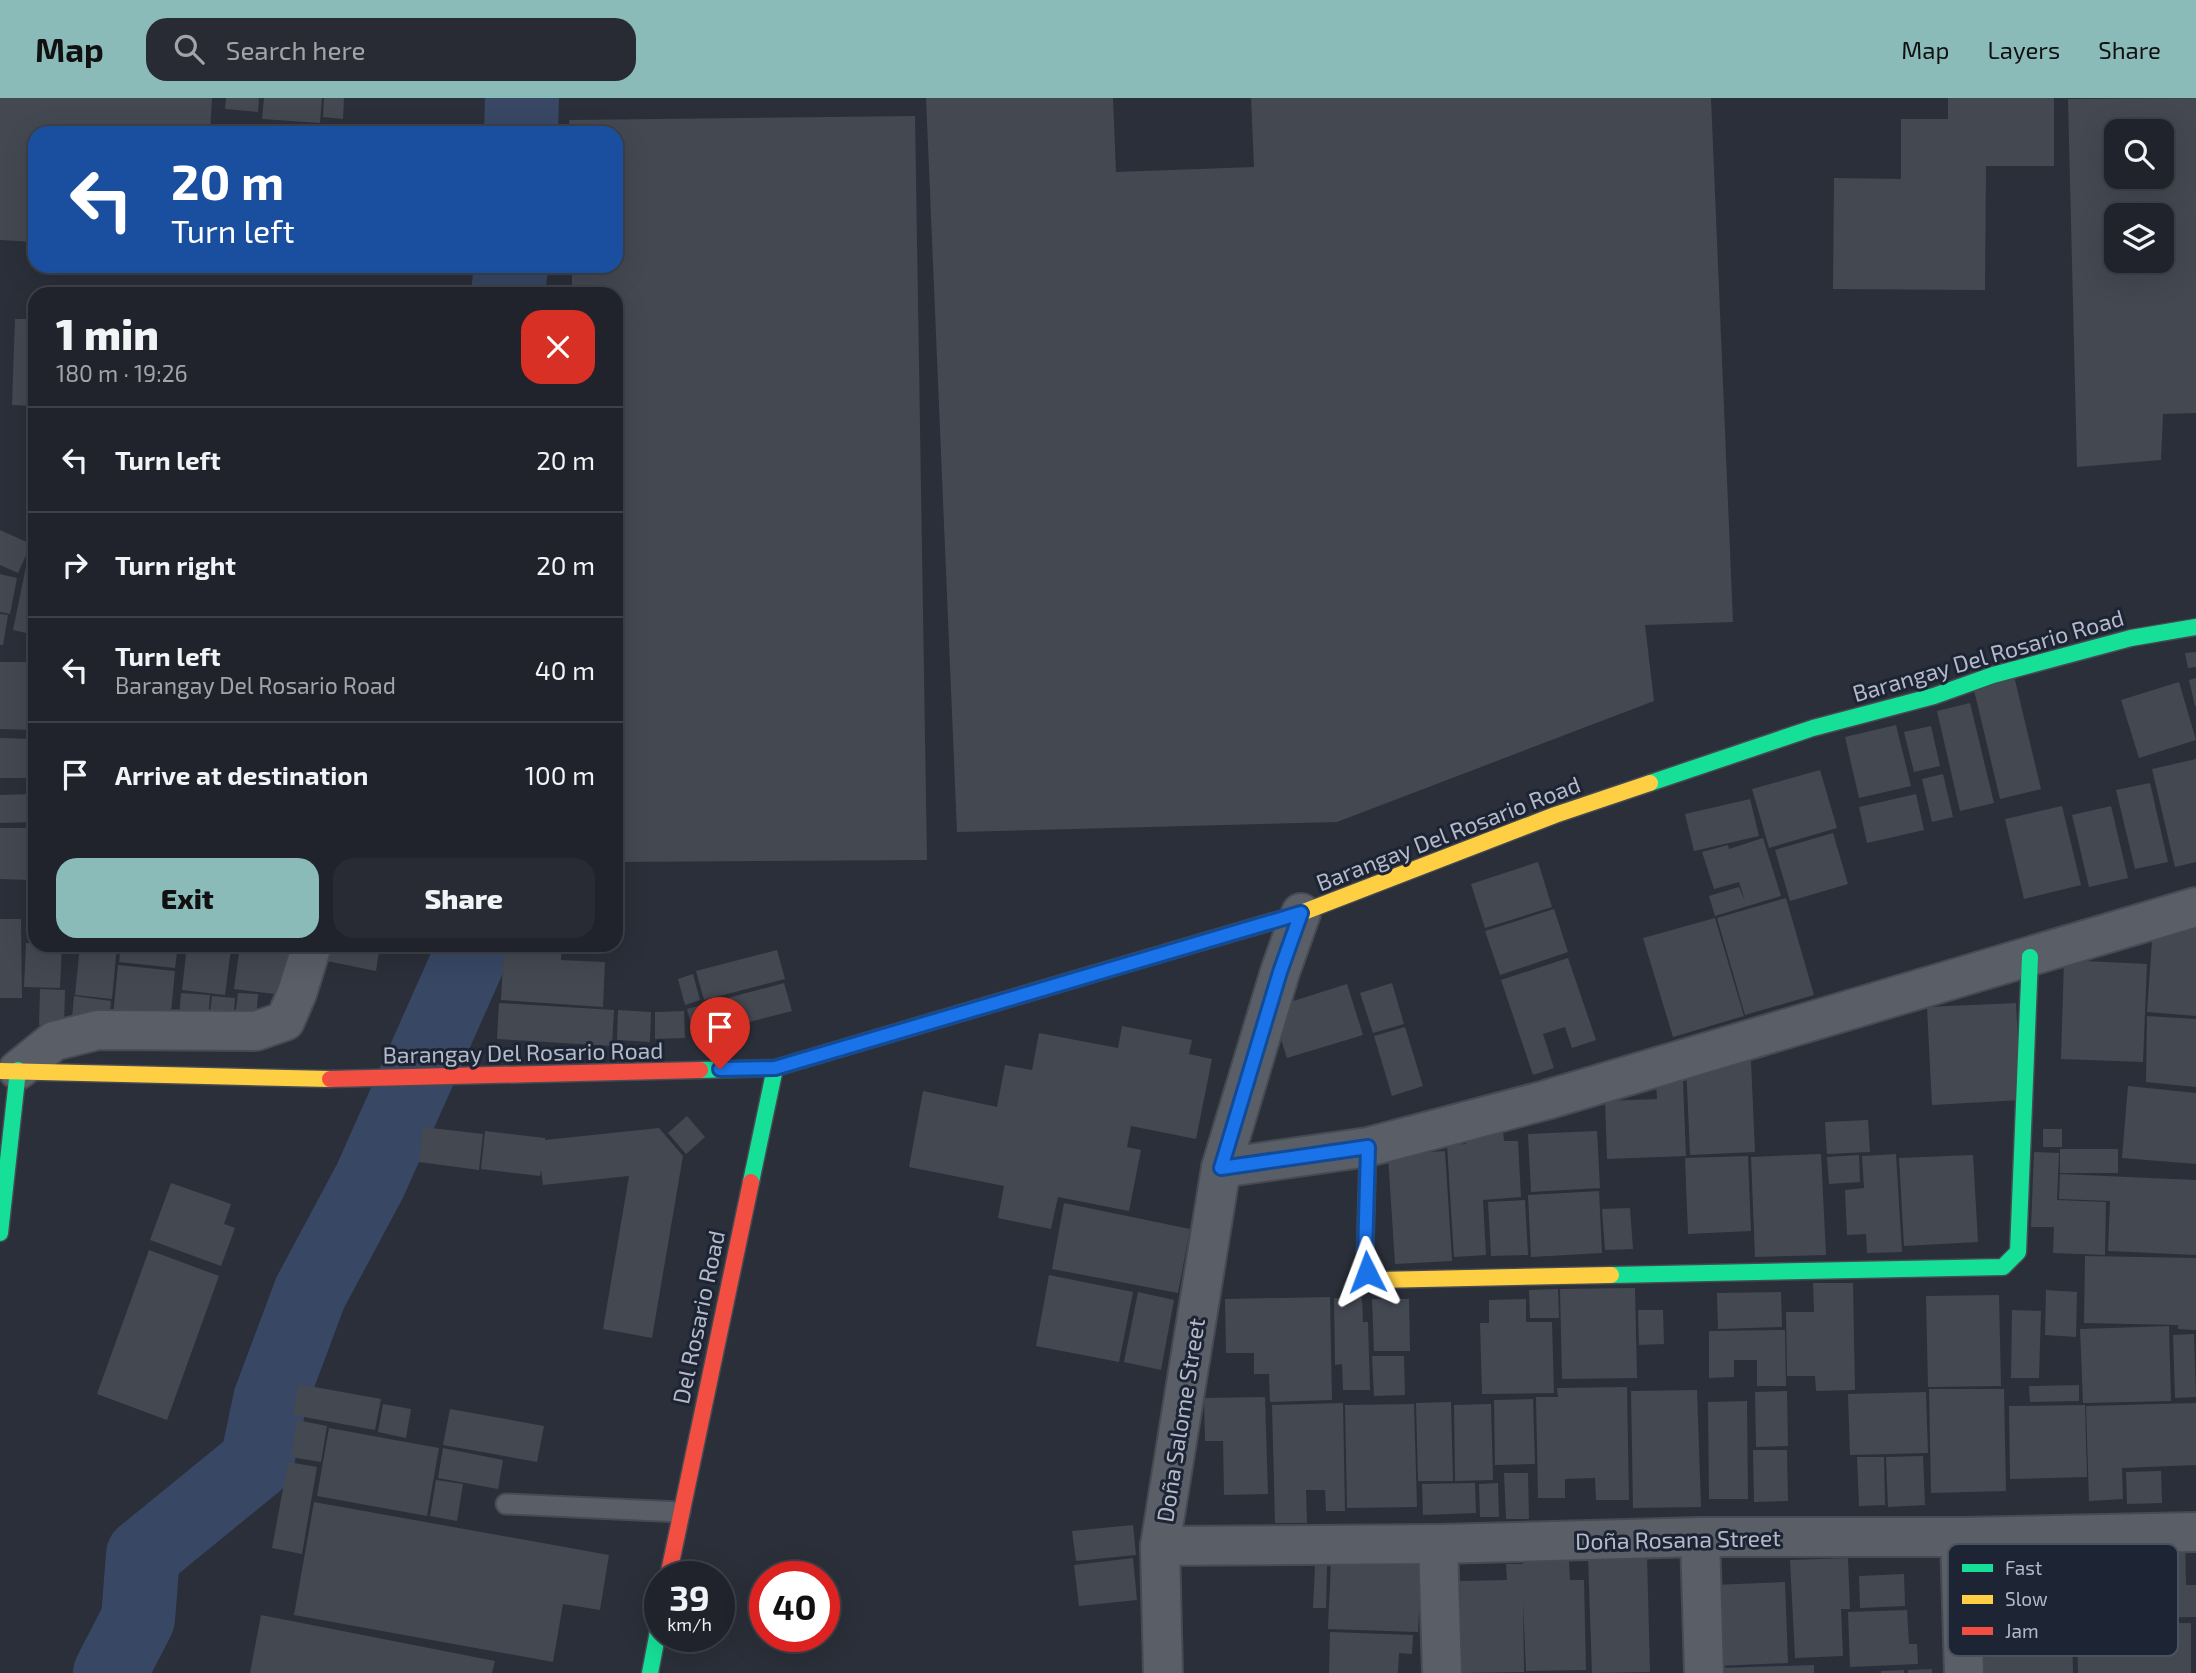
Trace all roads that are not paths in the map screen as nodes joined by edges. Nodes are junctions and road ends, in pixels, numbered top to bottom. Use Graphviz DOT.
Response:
graph roads {
  1 [pos="2196,627"];
  2 [pos="2196,907"];
  3 [pos="1301,913"];
  4 [pos="310,952"];
  5 [pos="2029,957"];
  6 [pos="775,1068"];
  7 [pos="9,1071"];
  8 [pos="1368,1147"];
  9 [pos="1221,1168"];
  10 [pos="0,1233"];
  11 [pos="506,1504"];
  12 [pos="680,1512"];
  13 [pos="2196,1532"];
  14 [pos="1700,1537"];
  15 [pos="1960,1538"];
  16 [pos="1438,1544"];
  17 [pos="1960,1544"];
  18 [pos="1160,1546"];
  19 [pos="671,1561"];
  20 [pos="654,1652"];
  21 [pos="650,1673"];
  22 [pos="1163,1673"];
  23 [pos="1442,1673"];
  24 [pos="1704,1673"];
  1 -- 3 [label="main road, Barangay Del Rosario Road"];
  2 -- 5 [label="street"];
  3 -- 6 [label="main road, Barangay Del Rosario Road"];
  3 -- 9 [label="street, Doña Salome Street"];
  4 -- 7 [label="street"];
  5 -- 8 [label="street"];
  5 -- 8 [label="main road"];
  6 -- 7 [label="main road, Barangay Del Rosario Road"];
  6 -- 12 [label="main road, Del Rosario Road"];
  7 -- 10 [label="main road"];
  8 -- 9 [label="street"];
  9 -- 18 [label="street, Doña Salome Street"];
  11 -- 12 [label="lane"];
  12 -- 19 [label="main road, Del Rosario Road"];
  13 -- 15 [label="street, Doña Rosana Street"];
  14 -- 15 [label="street, Doña Rosana Street"];
  14 -- 16 [label="street, Doña Rosana Street"];
  14 -- 24 [label="street"];
  15 -- 17 [label="street"];
  16 -- 18 [label="street, Doña Rosana Street"];
  16 -- 23 [label="street"];
  18 -- 22 [label="street, Doña Salome Street"];
  20 -- 21 [label="main road"];
}
